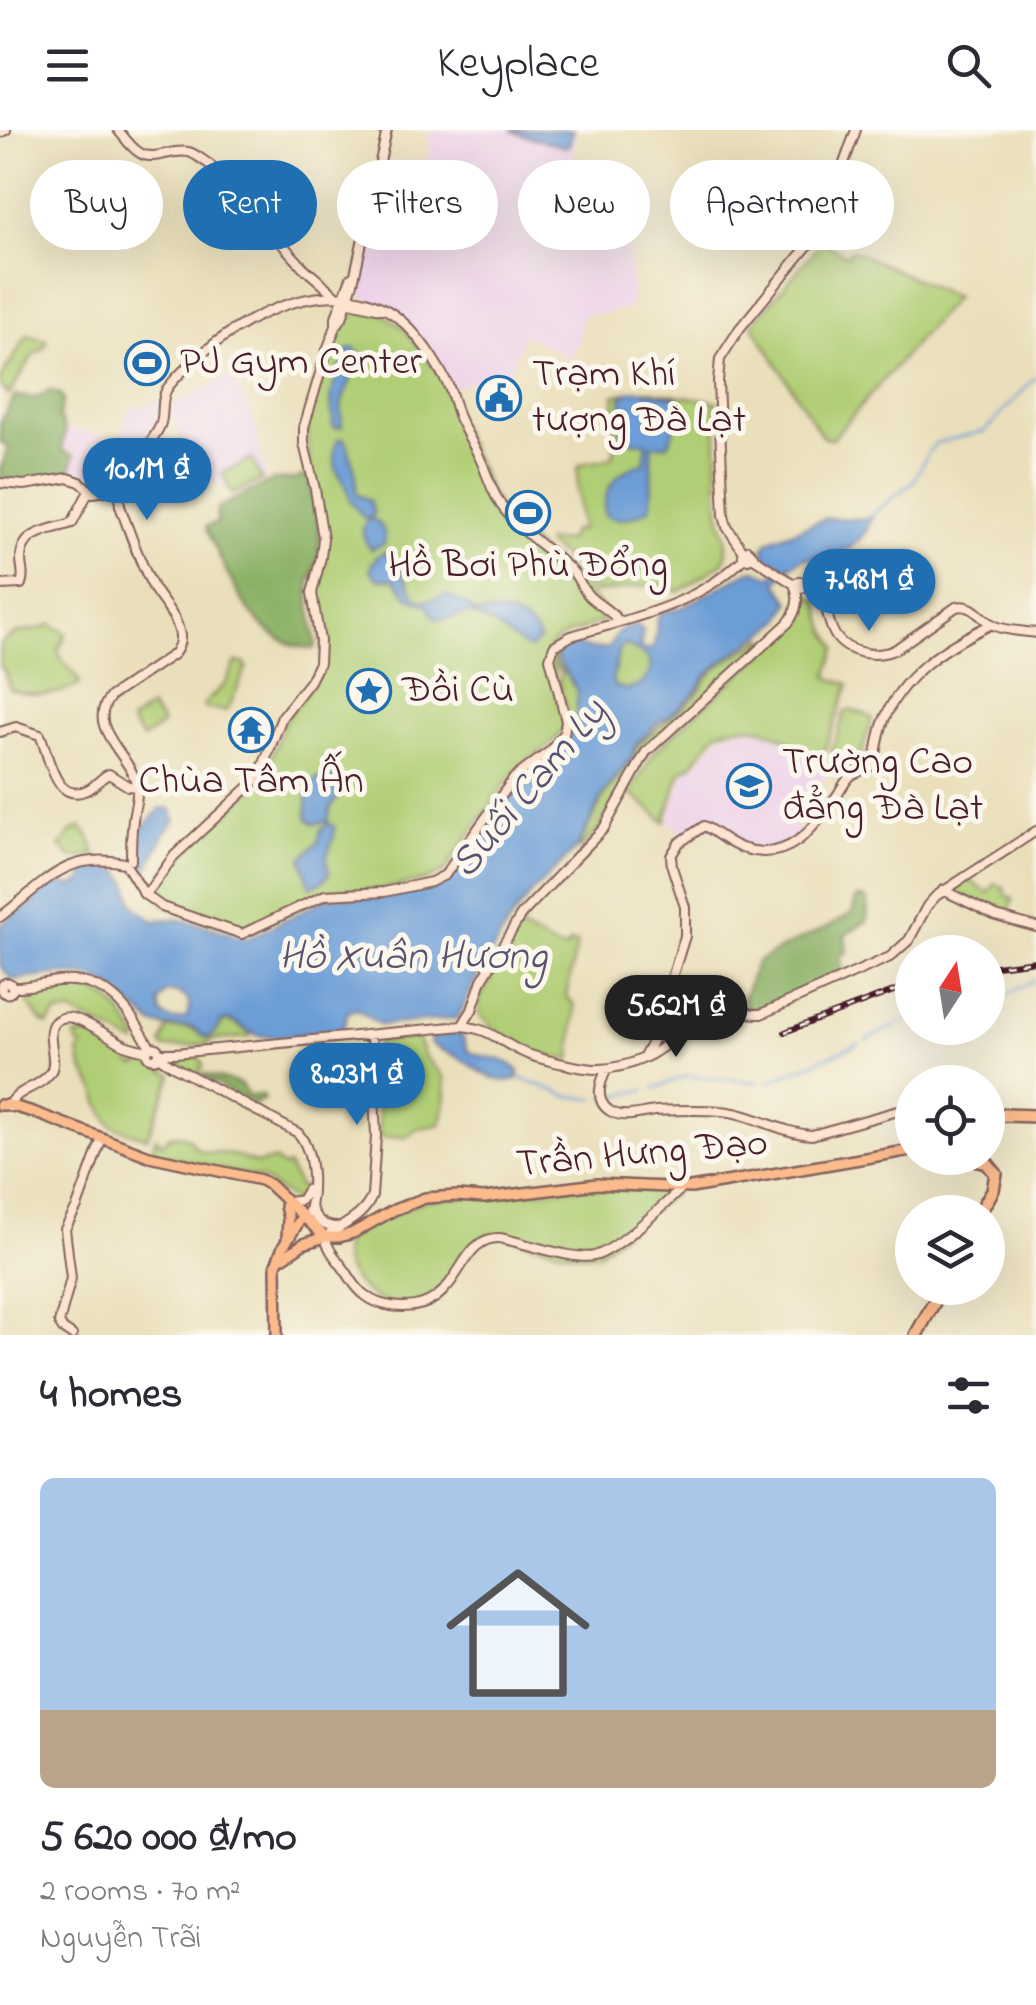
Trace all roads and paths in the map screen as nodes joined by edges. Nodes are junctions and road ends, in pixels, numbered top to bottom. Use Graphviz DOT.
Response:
graph roads {
  1 [pos="118,130"];
  2 [pos="386,130"];
  3 [pos="856,130"];
  4 [pos="344,298"];
  5 [pos="126,479"];
  6 [pos="0,482"];
  7 [pos="89,491"];
  8 [pos="747,556"];
  9 [pos="0,585"];
  10 [pos="799,586"];
  11 [pos="620,621"];
  12 [pos="992,624"];
  13 [pos="1036,633"];
  14 [pos="0,732"];
  15 [pos="137,787"];
  16 [pos="1036,830"];
  17 [pos="128,864"];
  18 [pos="943,890"];
  19 [pos="146,893"];
  20 [pos="0,917"];
  21 [pos="1036,927"];
  22 [pos="4,987"];
  23 [pos="472,1010"];
  24 [pos="462,1026"];
  25 [pos="485,1030"];
  26 [pos="371,1035"];
  27 [pos="154,1053"];
  28 [pos="644,1055"];
  29 [pos="590,1067"];
  30 [pos="608,1067"];
  31 [pos="600,1083"];
  32 [pos="5,1106"];
  33 [pos="252,1109"];
  34 [pos="895,1112"];
  35 [pos="1005,1115"];
  36 [pos="1036,1116"];
  37 [pos="102,1138"];
  38 [pos="895,1153"];
  39 [pos="682,1188"];
  40 [pos="308,1190"];
  41 [pos="287,1204"];
  42 [pos="311,1204"];
  43 [pos="304,1219"];
  44 [pos="343,1231"];
  45 [pos="325,1236"];
  46 [pos="287,1240"];
  47 [pos="281,1257"];
  48 [pos="342,1264"];
  49 [pos="933,1305"];
  50 [pos="72,1335"];
  51 [pos="279,1335"];
  52 [pos="916,1335"];
  1 -- 4 [label="main road"];
  2 -- 4 [label="main road"];
  3 -- 8 [label="main road"];
  4 -- 5 [label="main road"];
  4 -- 11 [label="main road"];
  4 -- 19 [label="main road"];
  5 -- 7 [label="main road"];
  5 -- 15 [label="main road"];
  6 -- 7 [label="main road"];
  7 -- 9 [label="main road"];
  8 -- 10 [label="main road"];
  8 -- 11 [label="main road"];
  10 -- 12 [label="main road"];
  10 -- 23 [label="main road"];
  11 -- 19 [label="main road"];
  12 -- 13 [label="main road"];
  12 -- 28 [label="main road"];
  14 -- 15 [label="main road"];
  15 -- 17 [label="main road"];
  16 -- 18 [label="main road"];
  17 -- 19 [label="main road"];
  17 -- 20 [label="main road"];
  18 -- 21 [label="main road"];
  18 -- 28 [label="main road"];
  22 -- 27 [label="main road"];
  23 -- 24 [label="main road"];
  23 -- 25 [label="main road"];
  24 -- 25 [label="main road"];
  24 -- 26 [label="main road"];
  25 -- 29 [label="main road"];
  26 -- 27 [label="main road"];
  26 -- 44 [label="main road"];
  27 -- 32 [label="main road"];
  27 -- 33 [label="main road"];
  28 -- 30 [label="main road"];
  29 -- 30 [label="main road"];
  29 -- 31 [label="main road"];
  30 -- 31 [label="main road"];
  31 -- 34 [label="main road"];
  32 -- 37 [label="main road"];
  33 -- 40 [label="main road"];
  33 -- 42 [label="main road"];
  35 -- 36 [label="highway"];
  37 -- 41 [label="main road"];
  37 -- 50 [label="main road"];
  38 -- 39 [label="main road, Trần Hưng Đạo"];
  39 -- 44 [label="main road, Trần Hưng Đạo"];
  39 -- 48 [label="main road"];
  40 -- 41 [label="main road"];
  40 -- 43 [label="main road"];
  41 -- 43 [label="main road"];
  41 -- 46 [label="main road"];
  42 -- 43 [label="main road"];
  42 -- 44 [label="main road"];
  43 -- 45 [label="main road"];
  43 -- 46 [label="main road"];
  43 -- 47 [label="main road"];
  44 -- 45 [label="main road, Trần Hưng Đạo"];
  44 -- 48 [label="main road"];
  45 -- 47 [label="main road"];
  45 -- 48 [label="main road"];
  46 -- 47 [label="main road"];
  47 -- 51 [label="main road"];
  49 -- 52 [label="highway"];
}
